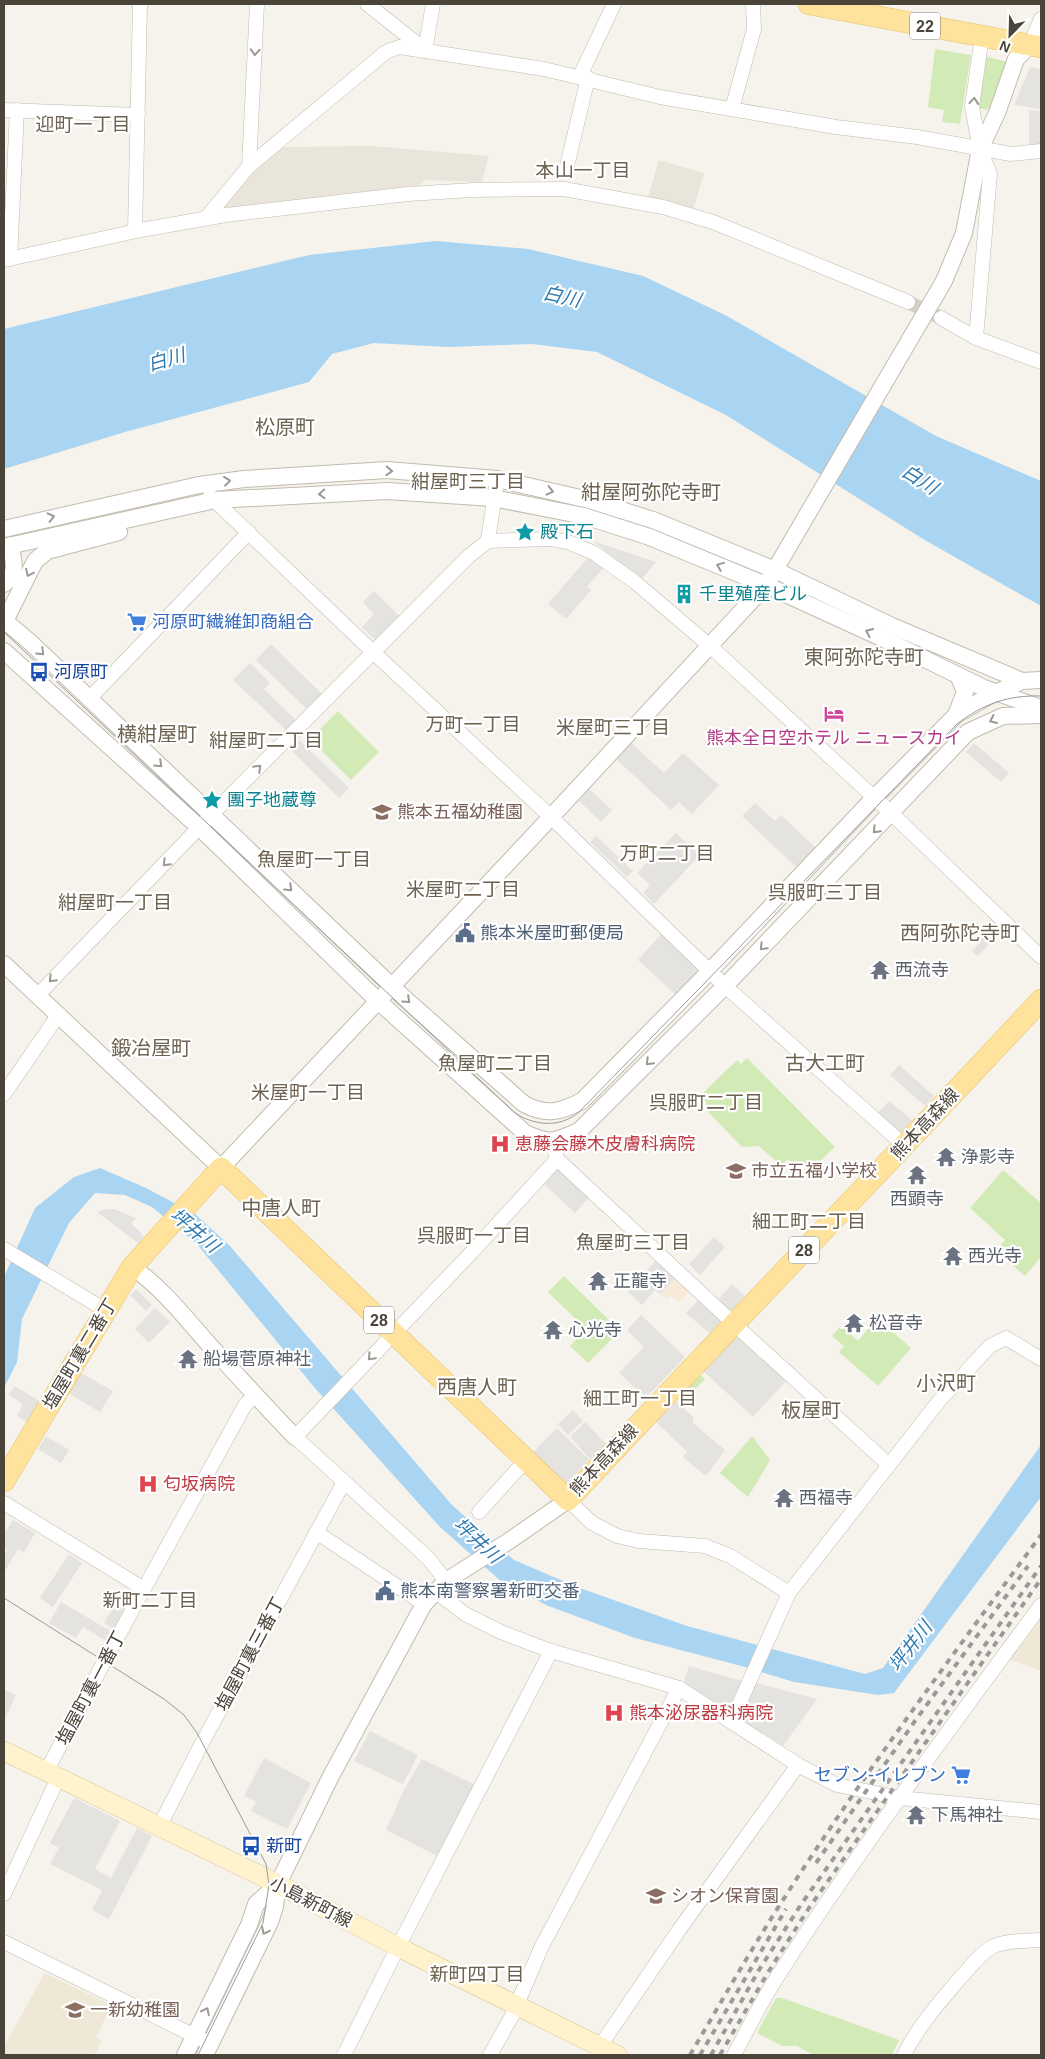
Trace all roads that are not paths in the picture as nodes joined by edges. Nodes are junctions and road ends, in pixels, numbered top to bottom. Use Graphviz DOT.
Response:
graph roads {
  1 [pos="140,4"];
  2 [pos="257,4"];
  3 [pos="367,4"];
  4 [pos="433,4"];
  5 [pos="614,4"];
  6 [pos="753,4"];
  7 [pos="809,4"];
  8 [pos="1041,19"];
  9 [pos="982,36"];
  10 [pos="1036,46"];
  11 [pos="425,51"];
  12 [pos="584,77"];
  13 [pos="732,109"];
  14 [pos="10,110"];
  15 [pos="138,116"];
  16 [pos="980,149"];
  17 [pos="1041,151"];
  18 [pos="249,166"];
  19 [pos="566,170"];
  20 [pos="206,218"];
  21 [pos="136,231"];
  22 [pos="7,260"];
  23 [pos="908,302"];
  24 [pos="941,318"];
  25 [pos="976,338"];
  26 [pos="1041,362"];
  27 [pos="497,479"];
  28 [pos="199,484"];
  29 [pos="493,498"];
  30 [pos="215,500"];
  31 [pos="181,508"];
  32 [pos="4,529"];
  33 [pos="248,532"];
  34 [pos="488,541"];
  35 [pos="7,546"];
  36 [pos="775,570"];
  37 [pos="4,584"];
  38 [pos="766,585"];
  39 [pos="4,621"];
  40 [pos="710,646"];
  41 [pos="4,651"];
  42 [pos="374,653"];
  43 [pos="958,675"];
  44 [pos="1041,680"];
  45 [pos="1022,681"];
  46 [pos="997,692"];
  47 [pos="89,699"];
  48 [pos="1041,708"];
  49 [pos="956,715"];
  50 [pos="1041,715"];
  51 [pos="874,798"];
  52 [pos="891,813"];
  53 [pos="212,814"];
  54 [pos="551,817"];
  55 [pos="200,828"];
  56 [pos="1041,957"];
  57 [pos="4,964"];
  58 [pos="710,972"];
  59 [pos="392,986"];
  60 [pos="725,986"];
  61 [pos="38,994"];
  62 [pos="1041,1000"];
  63 [pos="378,1001"];
  64 [pos="58,1014"];
  65 [pos="4,1094"];
  66 [pos="553,1142"];
  67 [pos="905,1146"];
  68 [pos="557,1159"];
  69 [pos="221,1168"];
  70 [pos="6,1251"];
  71 [pos="132,1267"];
  72 [pos="106,1311"];
  73 [pos="733,1323"];
  74 [pos="393,1334"];
  75 [pos="1041,1358"];
  76 [pos="254,1396"];
  77 [pos="294,1437"];
  78 [pos="526,1460"];
  79 [pos="889,1464"];
  80 [pos="4,1481"];
  81 [pos="344,1482"];
  82 [pos="568,1500"];
  83 [pos="4,1503"];
  84 [pos="479,1512"];
  85 [pos="316,1532"];
  86 [pos="441,1587"];
  87 [pos="144,1589"];
  88 [pos="789,1593"];
  89 [pos="424,1604"];
  90 [pos="1041,1605"];
  91 [pos="552,1652"];
  92 [pos="679,1688"];
  93 [pos="731,1722"];
  94 [pos="4,1751"];
  95 [pos="798,1765"];
  96 [pos="52,1775"];
  97 [pos="900,1798"];
  98 [pos="1041,1812"];
  99 [pos="159,1827"];
  100 [pos="278,1884"];
  101 [pos="4,1894"];
  102 [pos="1041,1940"];
  103 [pos="4,1942"];
  104 [pos="398,1947"];
  105 [pos="516,2004"];
  106 [pos="194,2036"];
  107 [pos="207,2049"];
  108 [pos="609,2051"];
  109 [pos="185,2055"];
  110 [pos="344,2055"];
  111 [pos="490,2055"];
  112 [pos="734,2055"];
  113 [pos="904,2055"];
  1 -- 15 [label="street"];
  2 -- 18 [label="street, one-way"];
  3 -- 11 [label="street"];
  4 -- 11 [label="street"];
  5 -- 12 [label="street"];
  6 -- 13 [label="street"];
  7 -- 9 [label="main road, 22"];
  8 -- 10 [label="street"];
  9 -- 10 [label="main road, 22"];
  16 -- 9 [label="street, one-way"];
  10 -- 16 [label="street"];
  11 -- 12 [label="street"];
  11 -- 18 [label="street"];
  12 -- 13 [label="street"];
  12 -- 19 [label="street"];
  13 -- 16 [label="street"];
  14 -- 15 [label="street"];
  14 -- 22 [label="street"];
  15 -- 21 [label="street"];
  16 -- 17 [label="street"];
  16 -- 25 [label="street"];
  16 -- 36 [label="street"];
  18 -- 20 [label="street"];
  20 -- 21 [label="street"];
  20 -- 23 [label="street"];
  21 -- 22 [label="street"];
  24 -- 25 [label="street"];
  25 -- 26 [label="street"];
  28 -- 27 [label="street, one-way"];
  27 -- 29 [label="street"];
  27 -- 36 [label="street, one-way"];
  28 -- 30 [label="street"];
  32 -- 28 [label="street, one-way"];
  29 -- 30 [label="street, one-way"];
  29 -- 34 [label="street"];
  38 -- 29 [label="street, one-way"];
  30 -- 31 [label="street"];
  30 -- 33 [label="street"];
  31 -- 35 [label="street"];
  31 -- 39 [label="street, one-way"];
  33 -- 42 [label="street"];
  33 -- 47 [label="street"];
  34 -- 40 [label="street"];
  34 -- 42 [label="street"];
  35 -- 37 [label="street"];
  36 -- 38 [label="street"];
  36 -- 45 [label="street"];
  38 -- 40 [label="street"];
  43 -- 38 [label="street, one-way"];
  39 -- 47 [label="street, one-way"];
  40 -- 51 [label="street"];
  40 -- 54 [label="street"];
  41 -- 55 [label="street"];
  53 -- 42 [label="street, one-way"];
  42 -- 54 [label="street"];
  43 -- 46 [label="street"];
  43 -- 49 [label="street"];
  44 -- 45 [label="street"];
  45 -- 46 [label="street"];
  46 -- 48 [label="street"];
  46 -- 49 [label="street"];
  47 -- 53 [label="street, one-way"];
  49 -- 51 [label="street"];
  50 -- 52 [label="street, one-way"];
  51 -- 52 [label="street"];
  51 -- 58 [label="street"];
  52 -- 56 [label="street"];
  52 -- 60 [label="street, one-way"];
  53 -- 55 [label="street"];
  53 -- 59 [label="street, one-way"];
  54 -- 58 [label="street"];
  54 -- 59 [label="street"];
  55 -- 61 [label="street, one-way"];
  55 -- 63 [label="street"];
  57 -- 61 [label="street"];
  59 -- 58 [label="street, one-way"];
  58 -- 60 [label="street"];
  59 -- 63 [label="street"];
  60 -- 66 [label="street, one-way"];
  60 -- 67 [label="street"];
  61 -- 64 [label="street"];
  62 -- 67 [label="main road, 熊本高森線 / 28"];
  63 -- 66 [label="street"];
  63 -- 69 [label="street"];
  64 -- 65 [label="street"];
  64 -- 69 [label="street"];
  66 -- 68 [label="street"];
  67 -- 73 [label="main road, 熊本高森線 / 28"];
  68 -- 73 [label="street"];
  68 -- 74 [label="street"];
  69 -- 71 [label="main road, 塩屋町裏二番丁"];
  69 -- 74 [label="main road, 熊本高森線 / 28"];
  70 -- 72 [label="street"];
  71 -- 72 [label="main road, 塩屋町裏二番丁"];
  71 -- 76 [label="street"];
  72 -- 80 [label="main road, 塩屋町裏二番丁"];
  73 -- 79 [label="street"];
  73 -- 82 [label="main road, 熊本高森線 / 28"];
  74 -- 77 [label="street, one-way"];
  74 -- 78 [label="main road, 熊本高森線 / 28"];
  75 -- 79 [label="street"];
  76 -- 77 [label="street"];
  76 -- 87 [label="street, 塩屋町裏一番丁"];
  77 -- 81 [label="street"];
  78 -- 82 [label="main road, 熊本高森線 / 28"];
  78 -- 84 [label="street"];
  79 -- 88 [label="street"];
  81 -- 85 [label="street, 塩屋町裏三番丁"];
  81 -- 86 [label="street"];
  82 -- 86 [label="street"];
  82 -- 88 [label="street"];
  83 -- 87 [label="street"];
  85 -- 89 [label="street"];
  85 -- 99 [label="street, 塩屋町裏三番丁"];
  86 -- 89 [label="street"];
  86 -- 91 [label="street"];
  87 -- 96 [label="street, 塩屋町裏一番丁"];
  88 -- 93 [label="street"];
  89 -- 100 [label="street"];
  90 -- 97 [label="street"];
  91 -- 92 [label="street"];
  91 -- 104 [label="street"];
  92 -- 93 [label="street"];
  92 -- 105 [label="street"];
  93 -- 95 [label="street"];
  94 -- 96 [label="main road, 小島新町線"];
  95 -- 97 [label="street"];
  95 -- 108 [label="street"];
  96 -- 99 [label="main road, 小島新町線"];
  96 -- 101 [label="street, 塩屋町裏一番丁"];
  97 -- 98 [label="street"];
  97 -- 112 [label="street"];
  99 -- 100 [label="main road, 小島新町線"];
  100 -- 104 [label="main road, 小島新町線"];
  106 -- 100 [label="street, one-way"];
  100 -- 107 [label="street, one-way"];
  102 -- 113 [label="street"];
  103 -- 106 [label="street"];
  104 -- 105 [label="main road, 小島新町線"];
  104 -- 110 [label="street"];
  105 -- 108 [label="main road, 小島新町線"];
  105 -- 111 [label="street"];
  106 -- 107 [label="street"];
  106 -- 109 [label="street"];
}
